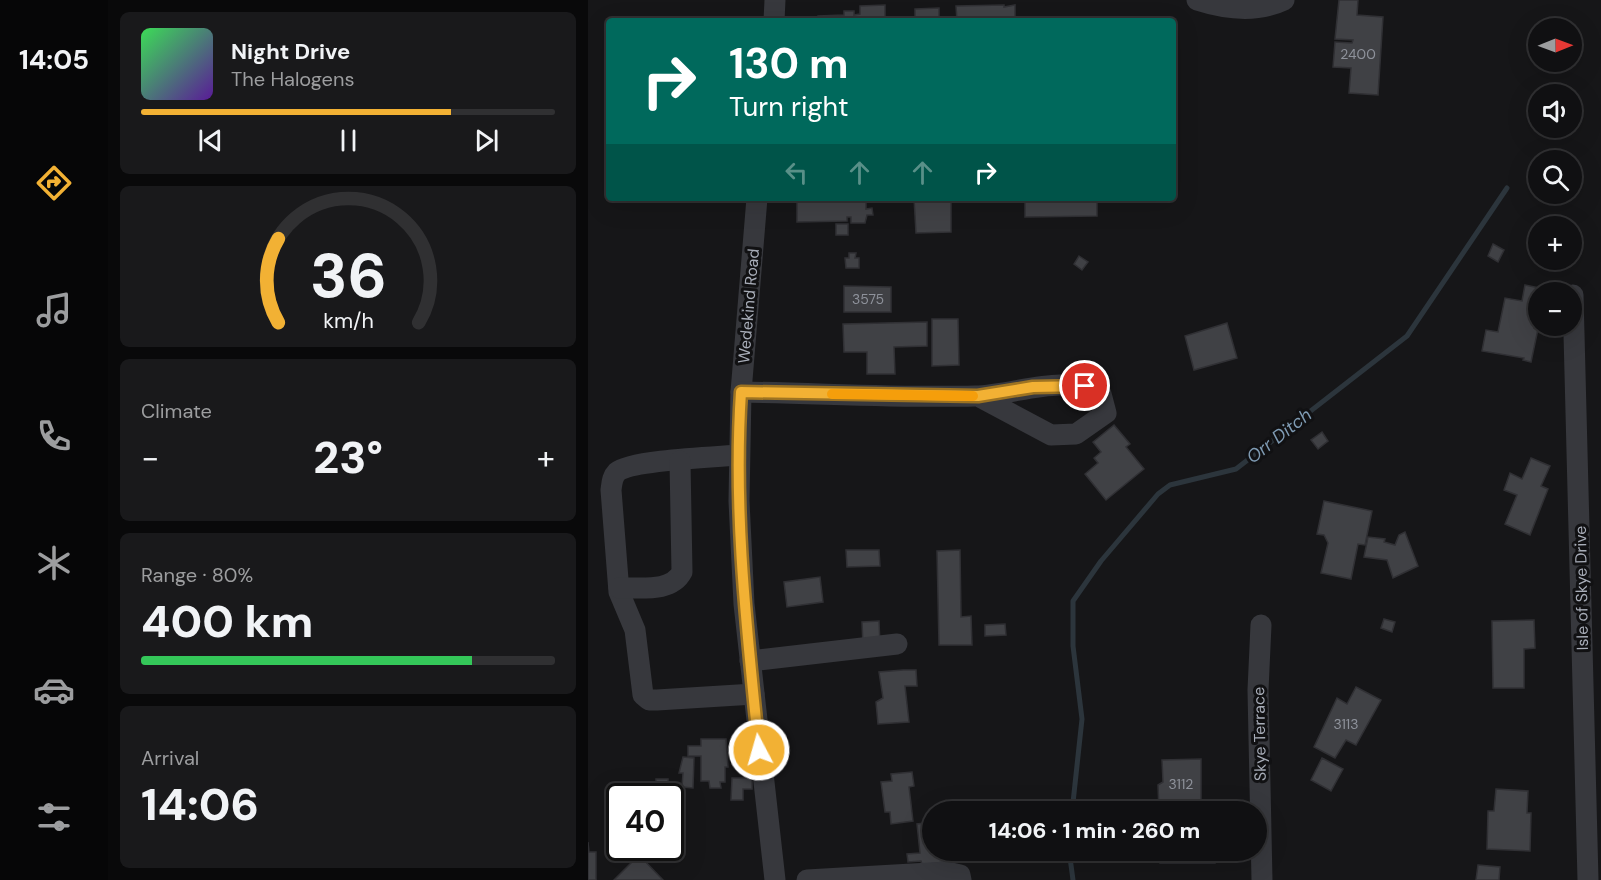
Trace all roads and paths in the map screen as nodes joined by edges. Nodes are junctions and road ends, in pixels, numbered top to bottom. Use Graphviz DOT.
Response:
graph roads {
  1 [pos="775,0"];
  2 [pos="1197,0"];
  3 [pos="1284,0"];
  4 [pos="774,18"];
  5 [pos="757,201"];
  6 [pos="1574,336"];
  7 [pos="741,392"];
  8 [pos="978,396"];
  9 [pos="739,455"];
  10 [pos="680,461"];
  11 [pos="619,588"];
  12 [pos="1261,625"];
  13 [pos="897,644"];
  14 [pos="750,661"];
  15 [pos="754,694"];
  16 [pos="776,880"];
  17 [pos="807,880"];
  18 [pos="961,880"];
  19 [pos="1262,880"];
  20 [pos="1588,880"];
  1 -- 4 [label="street"];
  2 -- 3 [label="street"];
  5 -- 7 [label="street, Wedekind Road"];
  6 -- 20 [label="street, Isle of Skye Drive"];
  7 -- 8 [label="street"];
  7 -- 9 [label="street, Wedekind Road"];
  8 -- 8 [label="street"];
  9 -- 10 [label="street"];
  9 -- 14 [label="street, Wedekind Road"];
  10 -- 11 [label="street"];
  10 -- 11 [label="street"];
  11 -- 15 [label="street"];
  12 -- 19 [label="street, Skye Terrace"];
  13 -- 14 [label="street"];
  14 -- 15 [label="street, Wedekind Road"];
  15 -- 16 [label="street, Wedekind Road"];
  17 -- 18 [label="street"];
}
